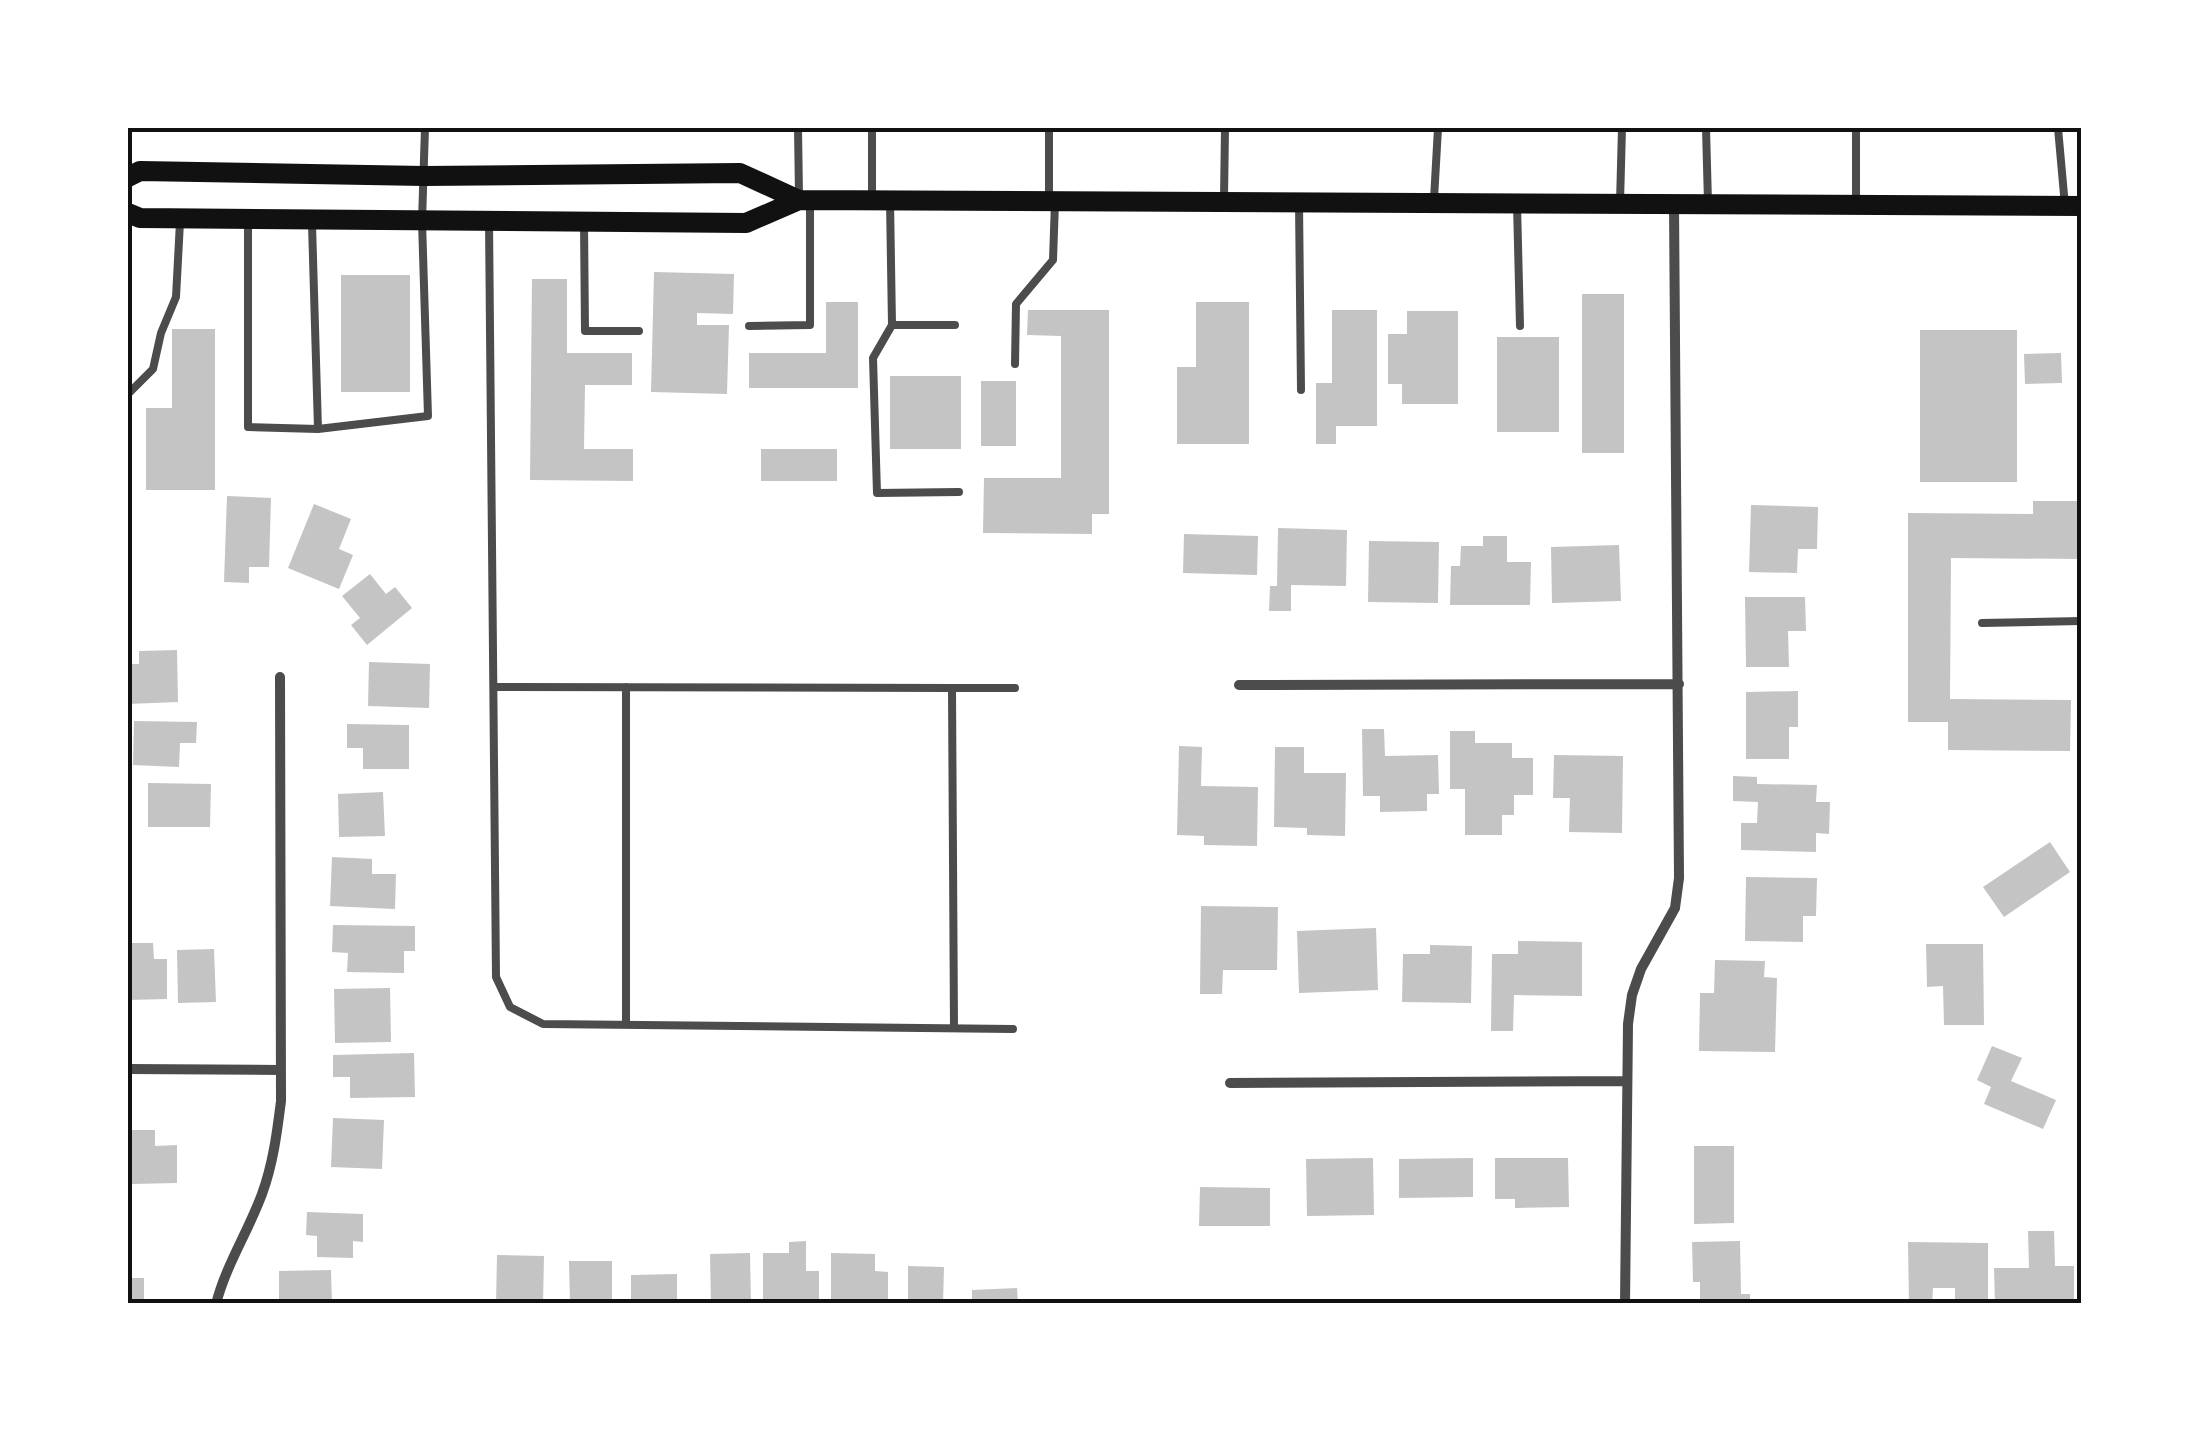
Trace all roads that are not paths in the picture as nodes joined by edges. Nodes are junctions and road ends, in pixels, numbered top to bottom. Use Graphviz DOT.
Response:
graph roads {
  1 [pos="424,128"];
  2 [pos="798,128"];
  3 [pos="872,128"];
  4 [pos="1049,128"];
  5 [pos="1225,128"];
  6 [pos="1438,128"];
  7 [pos="1622,128"];
  8 [pos="1706,128"];
  9 [pos="1856,128"];
  10 [pos="2058,128"];
  11 [pos="424,176"];
  12 [pos="128,177"];
  13 [pos="804,200"];
  14 [pos="881,201"];
  15 [pos="1052,202"];
  16 [pos="1224,202"];
  17 [pos="1299,203"];
  18 [pos="1434,203"];
  19 [pos="1518,204"];
  20 [pos="1620,204"];
  21 [pos="1674,204"];
  22 [pos="1708,204"];
  23 [pos="1856,204"];
  24 [pos="2073,206"];
  25 [pos="128,213"];
  26 [pos="180,218"];
  27 [pos="248,219"];
  28 [pos="312,219"];
  29 [pos="422,221"];
  30 [pos="489,221"];
  31 [pos="584,222"];
  32 [pos="749,326"];
  33 [pos="892,326"];
  34 [pos="954,326"];
  35 [pos="1520,326"];
  36 [pos="639,331"];
  37 [pos="1014,364"];
  38 [pos="1301,390"];
  39 [pos="128,394"];
  40 [pos="318,428"];
  41 [pos="959,492"];
  42 [pos="2082,621"];
  43 [pos="1982,623"];
  44 [pos="280,677"];
  45 [pos="1680,684"];
  46 [pos="1240,685"];
  47 [pos="494,687"];
  48 [pos="626,687"];
  49 [pos="952,688"];
  50 [pos="1014,688"];
  51 [pos="626,1025"];
  52 [pos="954,1028"];
  53 [pos="1013,1029"];
  54 [pos="128,1069"];
  55 [pos="282,1070"];
  56 [pos="1628,1082"];
  57 [pos="1230,1083"];
  58 [pos="216,1304"];
  59 [pos="1626,1304"];
  1 -- 11 [label="lane"];
  2 -- 13 [label="lane"];
  3 -- 14 [label="lane"];
  4 -- 15 [label="lane"];
  5 -- 16 [label="lane"];
  6 -- 18 [label="lane"];
  7 -- 20 [label="lane"];
  8 -- 22 [label="lane"];
  9 -- 23 [label="lane"];
  10 -- 24 [label="lane"];
  11 -- 12 [label="main road"];
  11 -- 13 [label="main road"];
  11 -- 29 [label="lane"];
  13 -- 14 [label="main road"];
  13 -- 31 [label="main road"];
  13 -- 32 [label="lane"];
  14 -- 15 [label="main road"];
  14 -- 33 [label="lane"];
  15 -- 16 [label="main road"];
  15 -- 37 [label="lane"];
  16 -- 17 [label="main road"];
  17 -- 18 [label="main road"];
  17 -- 38 [label="lane"];
  18 -- 19 [label="main road"];
  19 -- 20 [label="main road"];
  19 -- 35 [label="lane"];
  20 -- 21 [label="main road"];
  21 -- 22 [label="main road"];
  21 -- 45 [label="street"];
  22 -- 23 [label="main road"];
  23 -- 24 [label="main road"];
  25 -- 26 [label="main road"];
  26 -- 27 [label="main road"];
  26 -- 39 [label="lane"];
  27 -- 28 [label="main road"];
  27 -- 40 [label="lane"];
  28 -- 29 [label="main road"];
  28 -- 40 [label="lane"];
  29 -- 30 [label="main road"];
  29 -- 40 [label="lane"];
  30 -- 31 [label="main road"];
  30 -- 47 [label="lane"];
  31 -- 36 [label="lane"];
  33 -- 34 [label="lane"];
  33 -- 41 [label="lane"];
  42 -- 43 [label="lane"];
  44 -- 55 [label="street"];
  45 -- 46 [label="street"];
  45 -- 56 [label="street"];
  47 -- 48 [label="lane"];
  47 -- 51 [label="lane"];
  48 -- 49 [label="lane"];
  48 -- 51 [label="lane"];
  49 -- 50 [label="lane"];
  49 -- 52 [label="lane"];
  51 -- 52 [label="lane"];
  52 -- 53 [label="lane"];
  54 -- 55 [label="street"];
  55 -- 58 [label="street"];
  56 -- 57 [label="street"];
  56 -- 59 [label="street"];
}
